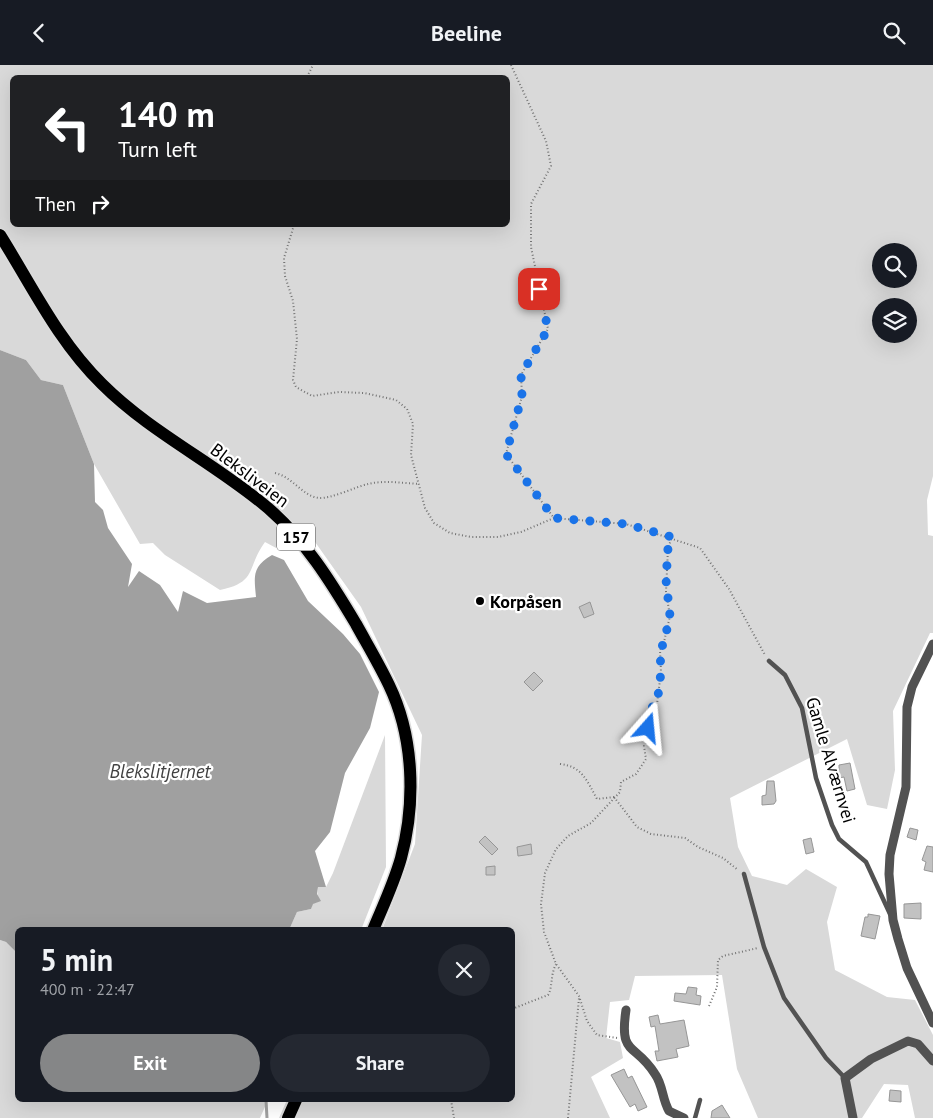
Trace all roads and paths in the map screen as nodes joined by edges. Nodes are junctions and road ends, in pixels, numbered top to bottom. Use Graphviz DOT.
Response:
graph roads {
  1 [pos="511,65"];
  2 [pos="293,227"];
  3 [pos="0,235"];
  4 [pos="275,473"];
  5 [pos="419,484"];
  6 [pos="554,518"];
  7 [pos="672,537"];
  8 [pos="933,644"];
  9 [pos="769,661"];
  10 [pos="560,764"];
  11 [pos="614,797"];
  12 [pos="744,874"];
  13 [pos="893,920"];
  14 [pos="374,927"];
  15 [pos="764,947"];
  16 [pos="556,964"];
  17 [pos="579,996"];
  18 [pos="515,1007"];
  19 [pos="709,1007"];
  20 [pos="626,1010"];
  21 [pos="930,1011"];
  22 [pos="933,1023"];
  23 [pos="624,1037"];
  24 [pos="933,1061"];
  25 [pos="845,1078"];
  26 [pos="700,1100"];
  27 [pos="295,1102"];
  28 [pos="451,1102"];
  29 [pos="288,1118"];
  30 [pos="454,1118"];
  31 [pos="568,1118"];
  32 [pos="684,1118"];
  33 [pos="695,1118"];
  34 [pos="853,1118"];
  1 -- 6 [label="path"];
  2 -- 5 [label="path"];
  3 -- 14 [label="main road, Bleksliveien / 157"];
  4 -- 5 [label="path"];
  5 -- 6 [label="path"];
  6 -- 7 [label="path"];
  7 -- 9 [label="path"];
  7 -- 11 [label="path"];
  8 -- 13 [label="street, Gamle Alværnvei"];
  9 -- 13 [label="lane, Gamle Alværnvei"];
  10 -- 11 [label="path"];
  11 -- 12 [label="path"];
  11 -- 16 [label="path"];
  12 -- 15 [label="lane"];
  13 -- 21 [label="street, Gamle Alværnvei"];
  15 -- 19 [label="path"];
  15 -- 25 [label="lane"];
  16 -- 17 [label="path"];
  16 -- 18 [label="path"];
  17 -- 23 [label="path"];
  17 -- 31 [label="path"];
  20 -- 23 [label="street"];
  21 -- 22 [label="street, Gamle Alværnvei"];
  23 -- 32 [label="street"];
  24 -- 25 [label="street"];
  25 -- 34 [label="street"];
  26 -- 33 [label="lane"];
  27 -- 29 [label="main road"];
  28 -- 30 [label="path"];
}
